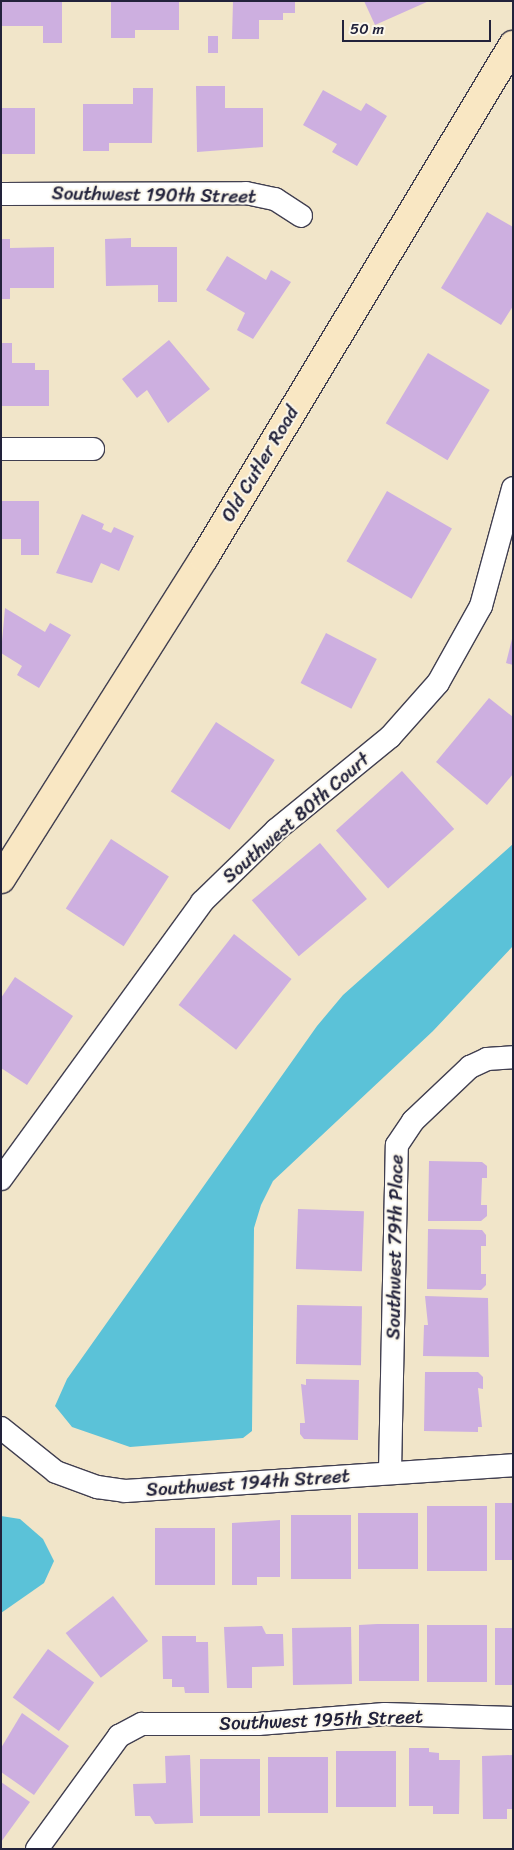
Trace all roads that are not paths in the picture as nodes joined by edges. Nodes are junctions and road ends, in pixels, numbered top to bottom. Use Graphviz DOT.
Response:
graph roads {
  1 [pos="513,45"];
  2 [pos="1,194"];
  3 [pos="301,216"];
  4 [pos="1,449"];
  5 [pos="93,449"];
  6 [pos="513,488"];
  7 [pos="1,879"];
  8 [pos="513,1057"];
  9 [pos="1,1179"];
  10 [pos="1,1428"];
  11 [pos="513,1465"];
  12 [pos="390,1472"];
  13 [pos="513,1718"];
  14 [pos="37,1849"];
  1 -- 7 [label="main road, Old Cutler Road"];
  2 -- 3 [label="street, Southwest 190th Street"];
  4 -- 5 [label="street"];
  6 -- 9 [label="street, Southwest 80th Court"];
  8 -- 12 [label="street, Southwest 79th Place"];
  10 -- 12 [label="street, Southwest 194th Street"];
  11 -- 12 [label="street, Southwest 194th Street"];
  13 -- 14 [label="street, Southwest 195th Street"];
}
